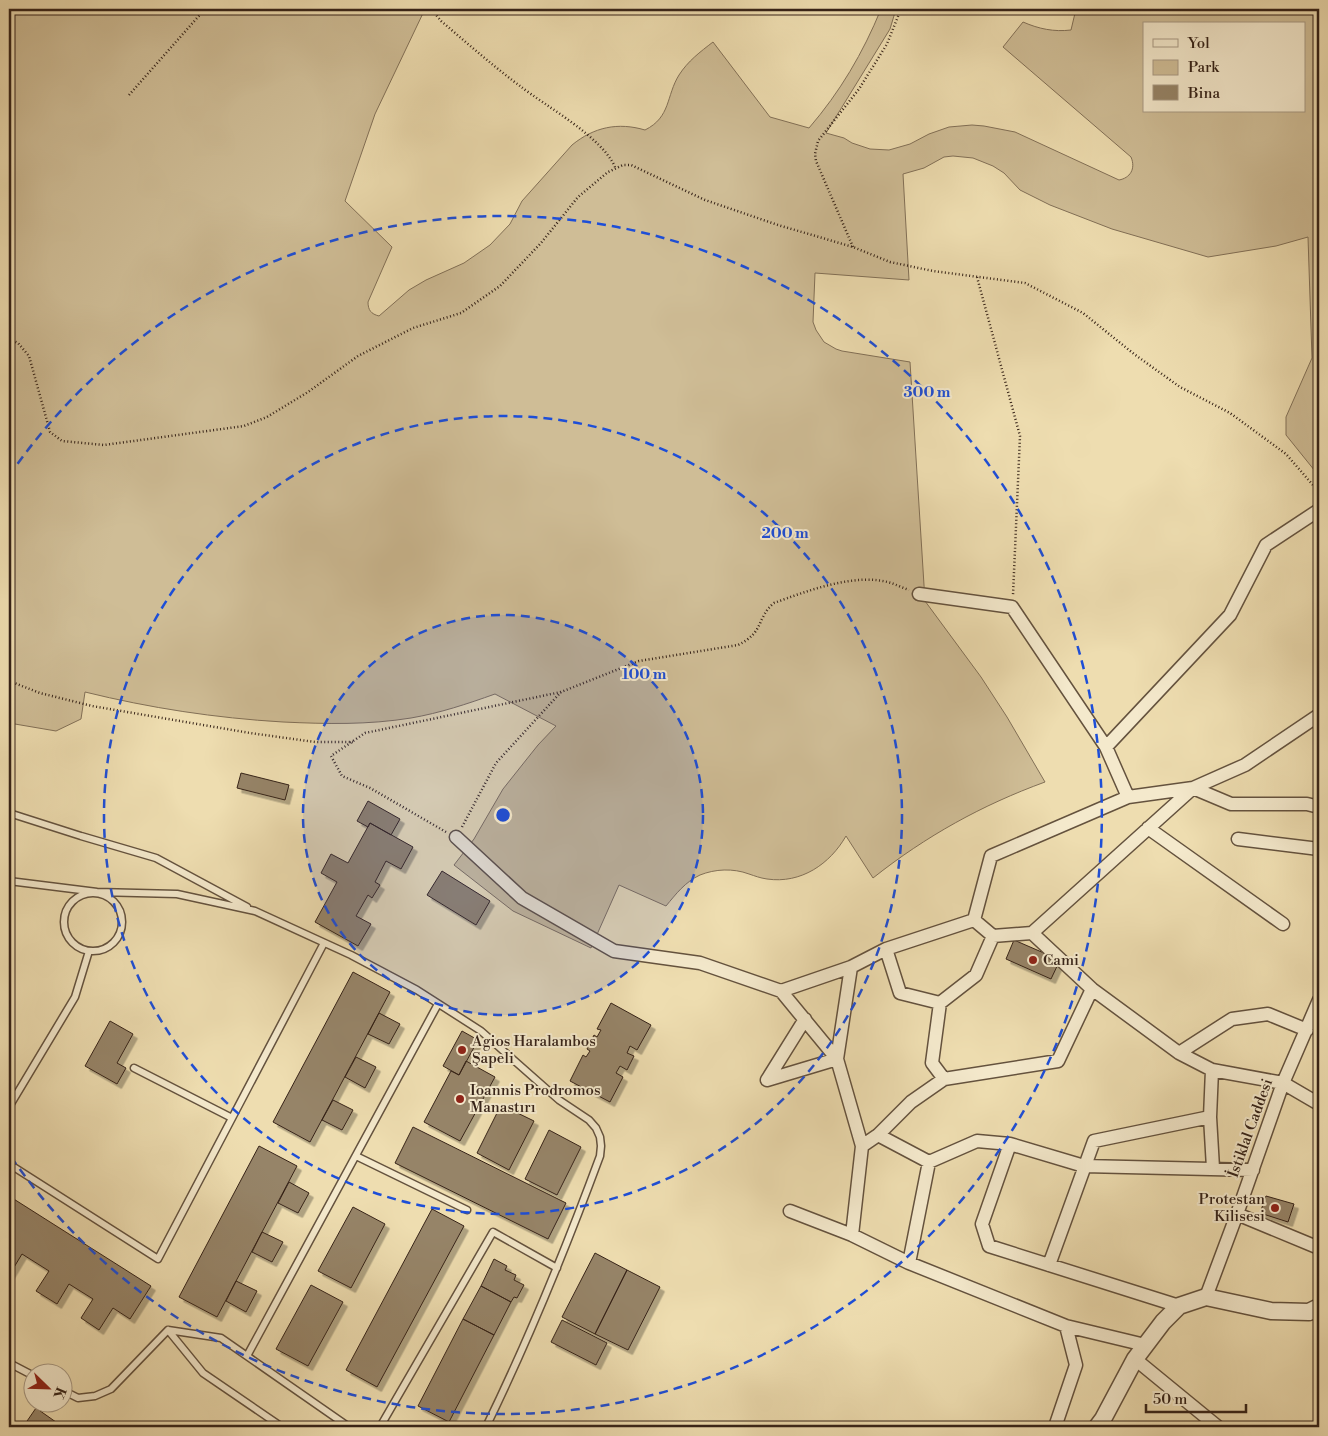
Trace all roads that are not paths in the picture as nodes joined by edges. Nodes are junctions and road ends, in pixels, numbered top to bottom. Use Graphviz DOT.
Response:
graph roads {
  1 [pos="1319,510"];
  2 [pos="919,594"];
  3 [pos="1319,715"];
  4 [pos="1106,747"];
  5 [pos="1193,788"];
  6 [pos="1128,797"];
  7 [pos="1319,807"];
  8 [pos="9,813"];
  9 [pos="1148,828"];
  10 [pos="456,837"];
  11 [pos="1238,839"];
  12 [pos="1319,849"];
  13 [pos="9,881"];
  14 [pos="97,892"];
  15 [pos="255,911"];
  16 [pos="974,920"];
  17 [pos="1283,924"];
  18 [pos="1032,933"];
  19 [pos="993,936"];
  20 [pos="324,943"];
  21 [pos="886,949"];
  22 [pos="89,951"];
  23 [pos="851,967"];
  24 [pos="1092,989"];
  25 [pos="781,991"];
  26 [pos="1319,1000"];
  27 [pos="940,1003"];
  28 [pos="438,1004"];
  29 [pos="805,1019"];
  30 [pos="1307,1030"];
  31 [pos="1179,1053"];
  32 [pos="837,1059"];
  33 [pos="134,1068"];
  34 [pos="1212,1070"];
  35 [pos="944,1079"];
  36 [pos="1283,1083"];
  37 [pos="1319,1104"];
  38 [pos="9,1107"];
  39 [pos="1210,1116"];
  40 [pos="232,1118"];
  41 [pos="878,1136"];
  42 [pos="1010,1144"];
  43 [pos="862,1146"];
  44 [pos="356,1156"];
  45 [pos="929,1162"];
  46 [pos="9,1164"];
  47 [pos="1084,1166"];
  48 [pos="1212,1168"];
  49 [pos="1253,1170"];
  50 [pos="467,1210"];
  51 [pos="790,1211"];
  52 [pos="1237,1214"];
  53 [pos="852,1235"];
  54 [pos="1319,1248"];
  55 [pos="909,1263"];
  56 [pos="1049,1265"];
  57 [pos="557,1268"];
  58 [pos="1206,1297"];
  59 [pos="1179,1306"];
  60 [pos="1319,1307"];
  61 [pos="1066,1326"];
  62 [pos="168,1330"];
  63 [pos="1145,1345"];
  64 [pos="247,1356"];
  65 [pos="1135,1359"];
  66 [pos="9,1363"];
  67 [pos="22,1370"];
  68 [pos="72,1395"];
  69 [pos="282,1427"];
  70 [pos="349,1427"];
  71 [pos="380,1427"];
  72 [pos="486,1427"];
  73 [pos="1059,1427"];
  74 [pos="1097,1427"];
  75 [pos="1218,1427"];
  1 -- 4 [label="street"];
  2 -- 4 [label="street"];
  3 -- 5 [label="street"];
  4 -- 6 [label="street"];
  5 -- 6 [label="street"];
  5 -- 7 [label="street"];
  5 -- 9 [label="street"];
  6 -- 16 [label="street"];
  8 -- 15 [label="lane"];
  9 -- 17 [label="street"];
  9 -- 18 [label="street"];
  10 -- 25 [label="street"];
  11 -- 12 [label="street"];
  13 -- 14 [label="lane"];
  14 -- 15 [label="lane"];
  14 -- 22 [label="lane"];
  14 -- 22 [label="lane"];
  15 -- 20 [label="lane"];
  16 -- 19 [label="street"];
  16 -- 21 [label="street"];
  18 -- 19 [label="street"];
  18 -- 24 [label="street"];
  19 -- 27 [label="street"];
  20 -- 28 [label="lane"];
  20 -- 40 [label="lane"];
  21 -- 23 [label="street"];
  21 -- 27 [label="street"];
  22 -- 38 [label="lane"];
  23 -- 25 [label="street"];
  23 -- 32 [label="street"];
  24 -- 31 [label="street"];
  24 -- 35 [label="street"];
  25 -- 29 [label="street"];
  26 -- 30 [label="street, İstiklal Caddesi"];
  27 -- 35 [label="street"];
  28 -- 44 [label="lane"];
  28 -- 57 [label="lane"];
  29 -- 32 [label="street"];
  29 -- 32 [label="street"];
  30 -- 31 [label="street"];
  30 -- 36 [label="street, İstiklal Caddesi"];
  31 -- 34 [label="street"];
  32 -- 43 [label="street"];
  33 -- 40 [label="lane"];
  34 -- 36 [label="street"];
  34 -- 39 [label="street"];
  35 -- 41 [label="street"];
  36 -- 37 [label="street"];
  36 -- 49 [label="street, İstiklal Caddesi"];
  39 -- 47 [label="street"];
  39 -- 48 [label="street"];
  40 -- 46 [label="lane"];
  41 -- 43 [label="street"];
  41 -- 45 [label="street"];
  42 -- 45 [label="street"];
  42 -- 47 [label="street"];
  42 -- 56 [label="street"];
  43 -- 53 [label="street"];
  44 -- 50 [label="lane"];
  44 -- 64 [label="lane"];
  45 -- 55 [label="street"];
  47 -- 48 [label="street"];
  47 -- 56 [label="street"];
  48 -- 49 [label="street"];
  49 -- 52 [label="street, İstiklal Caddesi"];
  51 -- 53 [label="street"];
  52 -- 54 [label="street"];
  52 -- 58 [label="street, İstiklal Caddesi"];
  53 -- 55 [label="street"];
  55 -- 61 [label="street"];
  56 -- 59 [label="street"];
  57 -- 71 [label="lane"];
  57 -- 72 [label="lane"];
  58 -- 59 [label="street"];
  58 -- 60 [label="street"];
  59 -- 63 [label="street"];
  61 -- 63 [label="street"];
  61 -- 73 [label="street"];
  62 -- 64 [label="lane"];
  62 -- 68 [label="lane"];
  62 -- 69 [label="lane"];
  63 -- 65 [label="street"];
  64 -- 70 [label="lane"];
  65 -- 74 [label="street"];
  65 -- 75 [label="street"];
  66 -- 67 [label="lane"];
}
